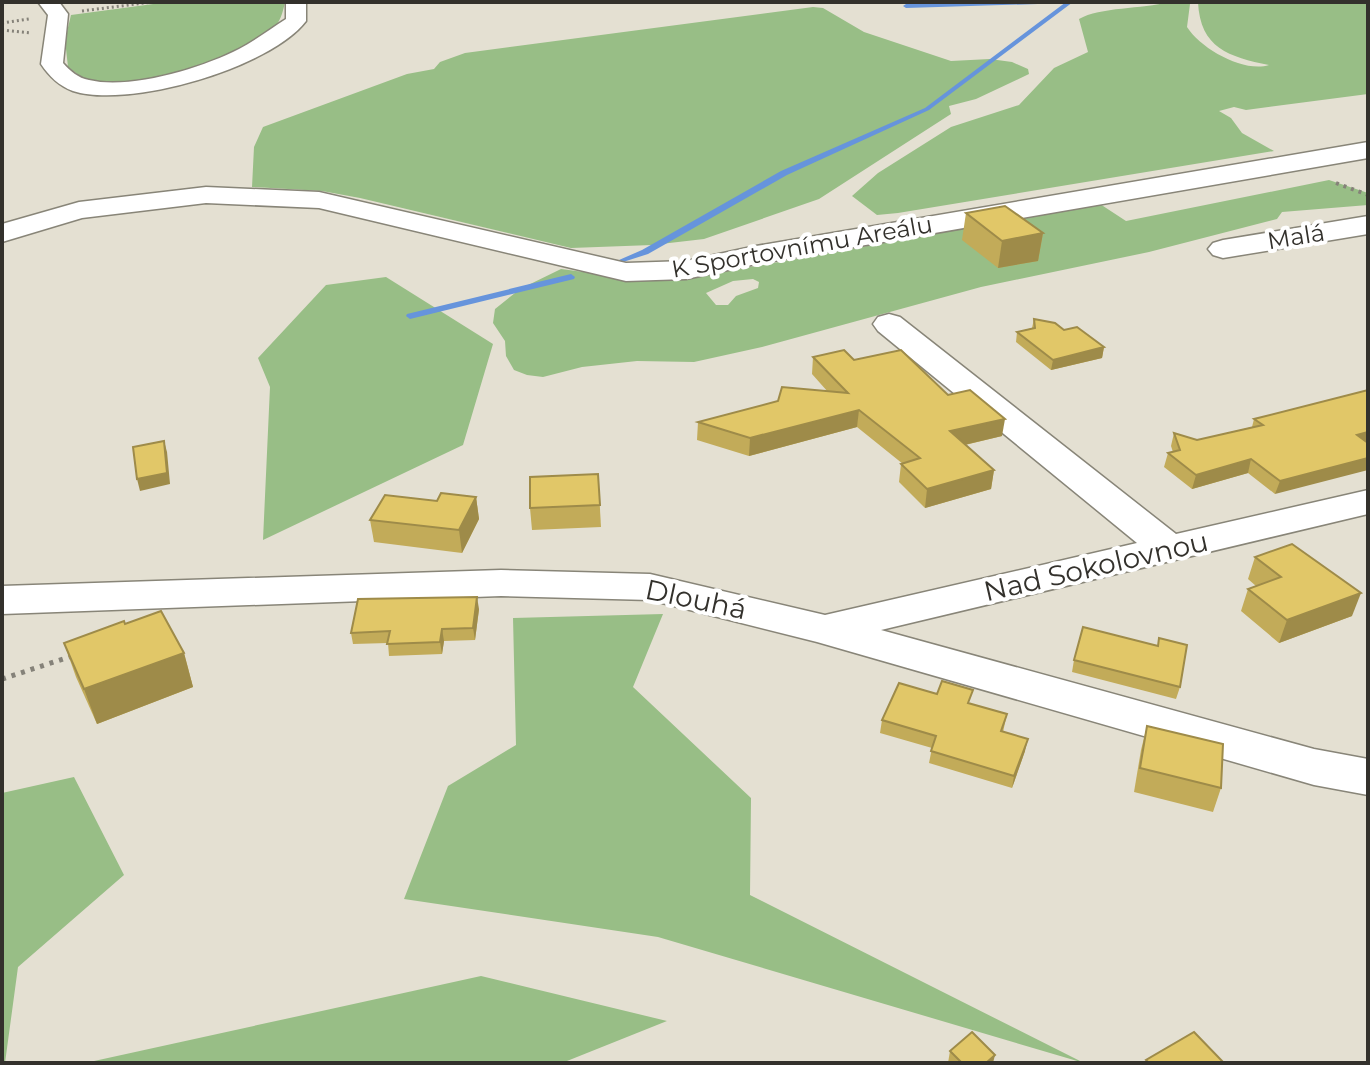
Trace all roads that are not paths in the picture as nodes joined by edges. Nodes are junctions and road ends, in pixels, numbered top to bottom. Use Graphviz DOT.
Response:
graph roads {
  1 [pos="296,2"];
  2 [pos="53,8"];
  3 [pos="1368,150"];
  4 [pos="1368,225"];
  5 [pos="2,233"];
  6 [pos="1223,249"];
  7 [pos="889,324"];
  8 [pos="1368,502"];
  9 [pos="1169,549"];
  10 [pos="2,600"];
  11 [pos="823,629"];
  12 [pos="1368,777"];
  1 -- 2 [label="street"];
  3 -- 5 [label="street, K Sportovnímu Areálu"];
  4 -- 6 [label="street, Malá"];
  7 -- 9 [label="street"];
  8 -- 9 [label="street, Nad Sokolovnou"];
  9 -- 11 [label="street, Nad Sokolovnou"];
  10 -- 11 [label="street, Dlouhá"];
  11 -- 12 [label="street, Dlouhá"];
}
